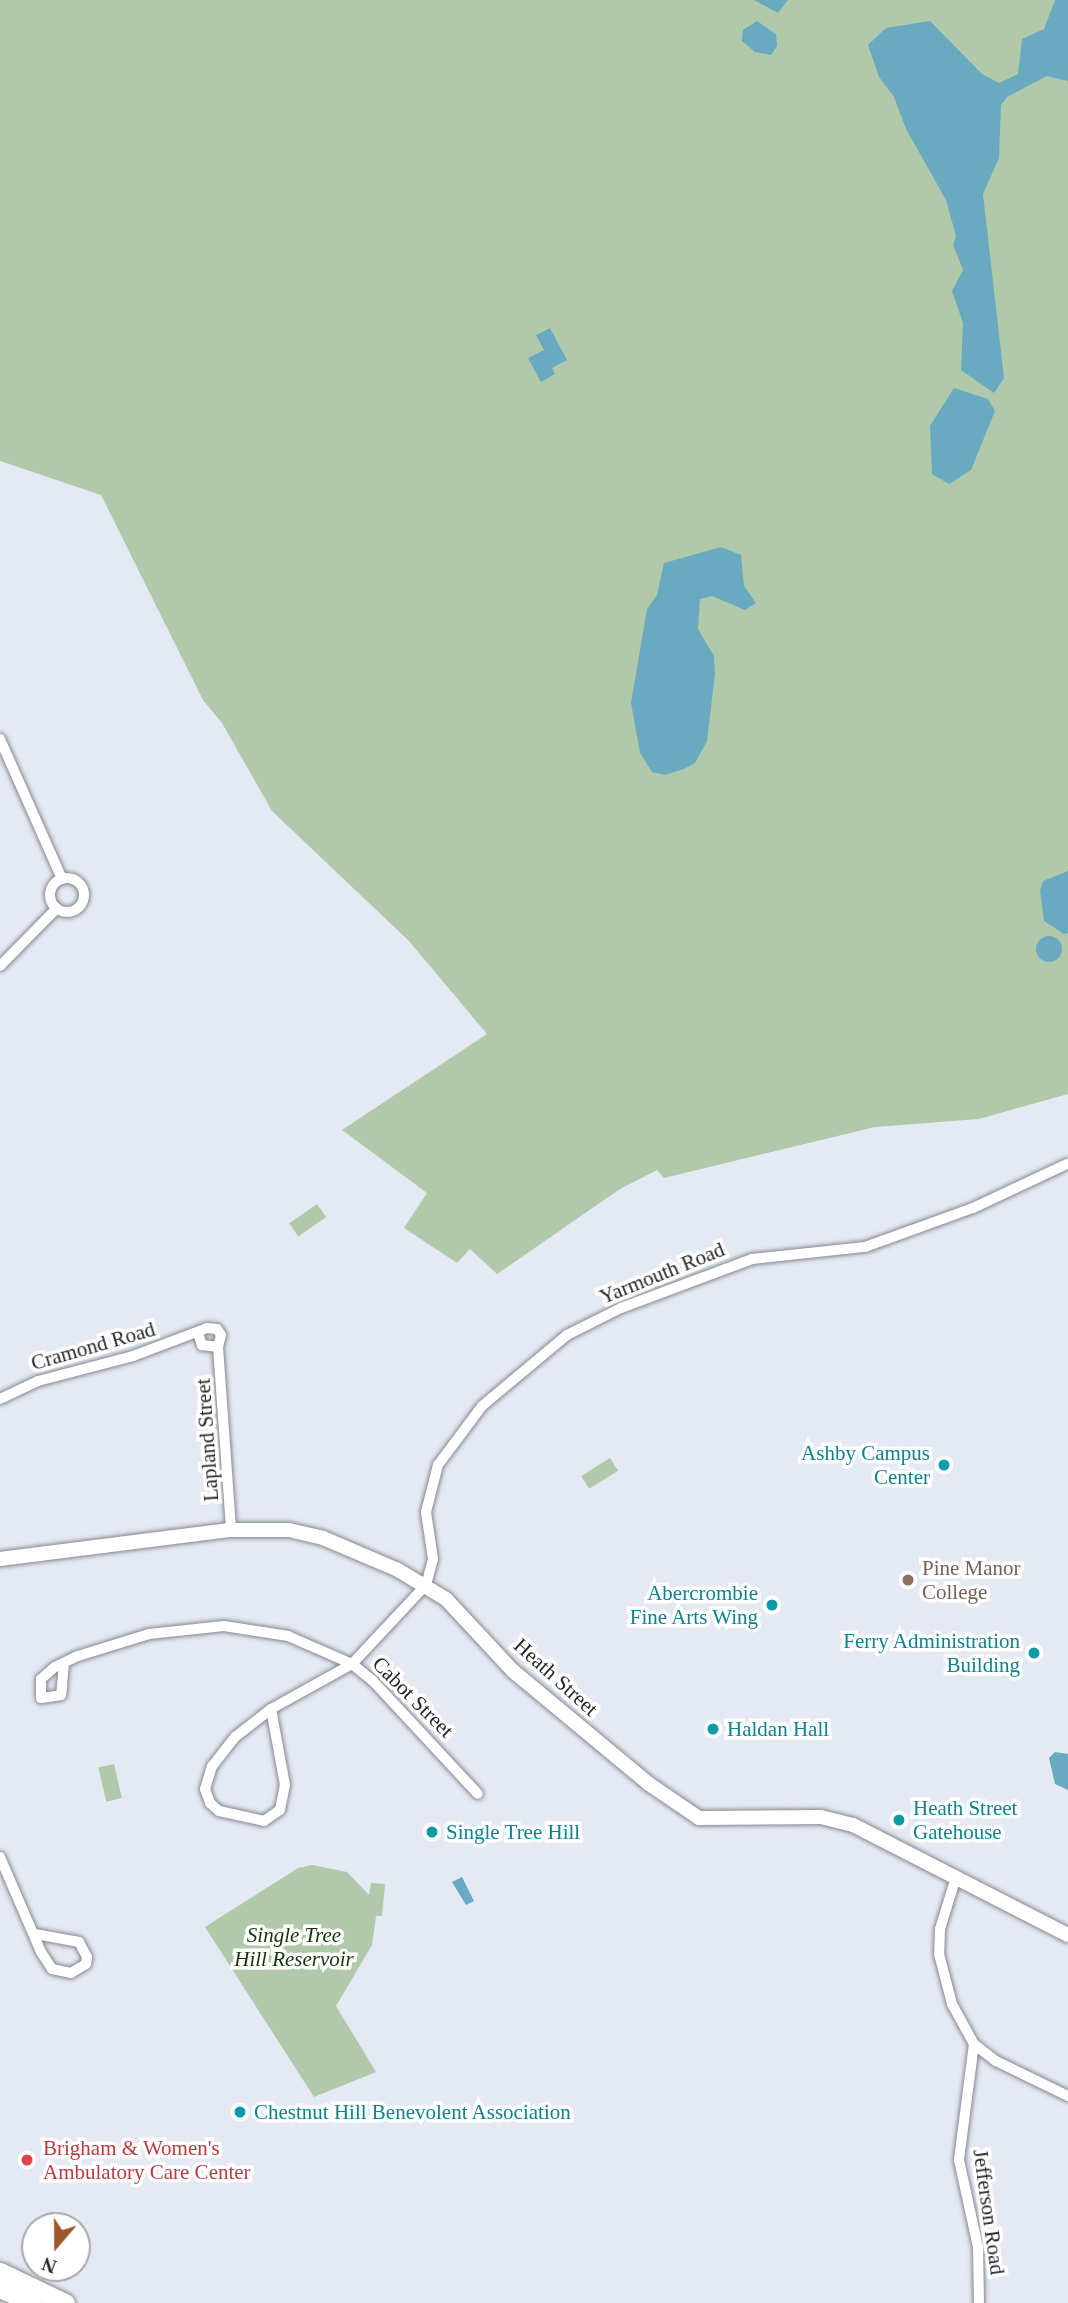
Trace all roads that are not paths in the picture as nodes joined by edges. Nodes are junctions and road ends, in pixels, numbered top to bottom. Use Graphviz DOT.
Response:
graph roads {
  1 [pos="0,739"];
  2 [pos="62,879"];
  3 [pos="57,908"];
  4 [pos="0,966"];
  5 [pos="1067,1164"];
  6 [pos="198,1333"];
  7 [pos="218,1348"];
  8 [pos="0,1399"];
  9 [pos="231,1530"];
  10 [pos="0,1559"];
  11 [pos="426,1585"];
  12 [pos="64,1663"];
  13 [pos="352,1664"];
  14 [pos="271,1709"];
  15 [pos="478,1794"];
  16 [pos="0,1857"];
  17 [pos="956,1877"];
  18 [pos="35,1934"];
  19 [pos="1068,1935"];
  20 [pos="974,2044"];
  21 [pos="1068,2096"];
  22 [pos="0,2272"];
  23 [pos="0,2288"];
  24 [pos="32,2303"];
  25 [pos="65,2303"];
  26 [pos="979,2303"];
  1 -- 2 [label="street"];
  2 -- 3 [label="street"];
  2 -- 3 [label="street"];
  3 -- 4 [label="street"];
  5 -- 11 [label="street, Yarmouth Road"];
  6 -- 7 [label="street, Lapland Street"];
  6 -- 7 [label="street, Lapland Street"];
  6 -- 8 [label="street, Cramond Road"];
  7 -- 9 [label="street, Lapland Street"];
  9 -- 10 [label="street, Heath Street"];
  9 -- 11 [label="street, Heath Street"];
  11 -- 13 [label="street"];
  11 -- 17 [label="street, Heath Street"];
  12 -- 13 [label="street, Cabot Street"];
  13 -- 14 [label="street"];
  13 -- 15 [label="street, Cabot Street"];
  14 -- 14 [label="street"];
  16 -- 18 [label="street"];
  17 -- 19 [label="street, Heath Street"];
  17 -- 20 [label="street"];
  18 -- 18 [label="street"];
  20 -- 21 [label="street"];
  20 -- 26 [label="street, Jefferson Road"];
  22 -- 25 [label="highway"];
  23 -- 24 [label="highway"];
}
